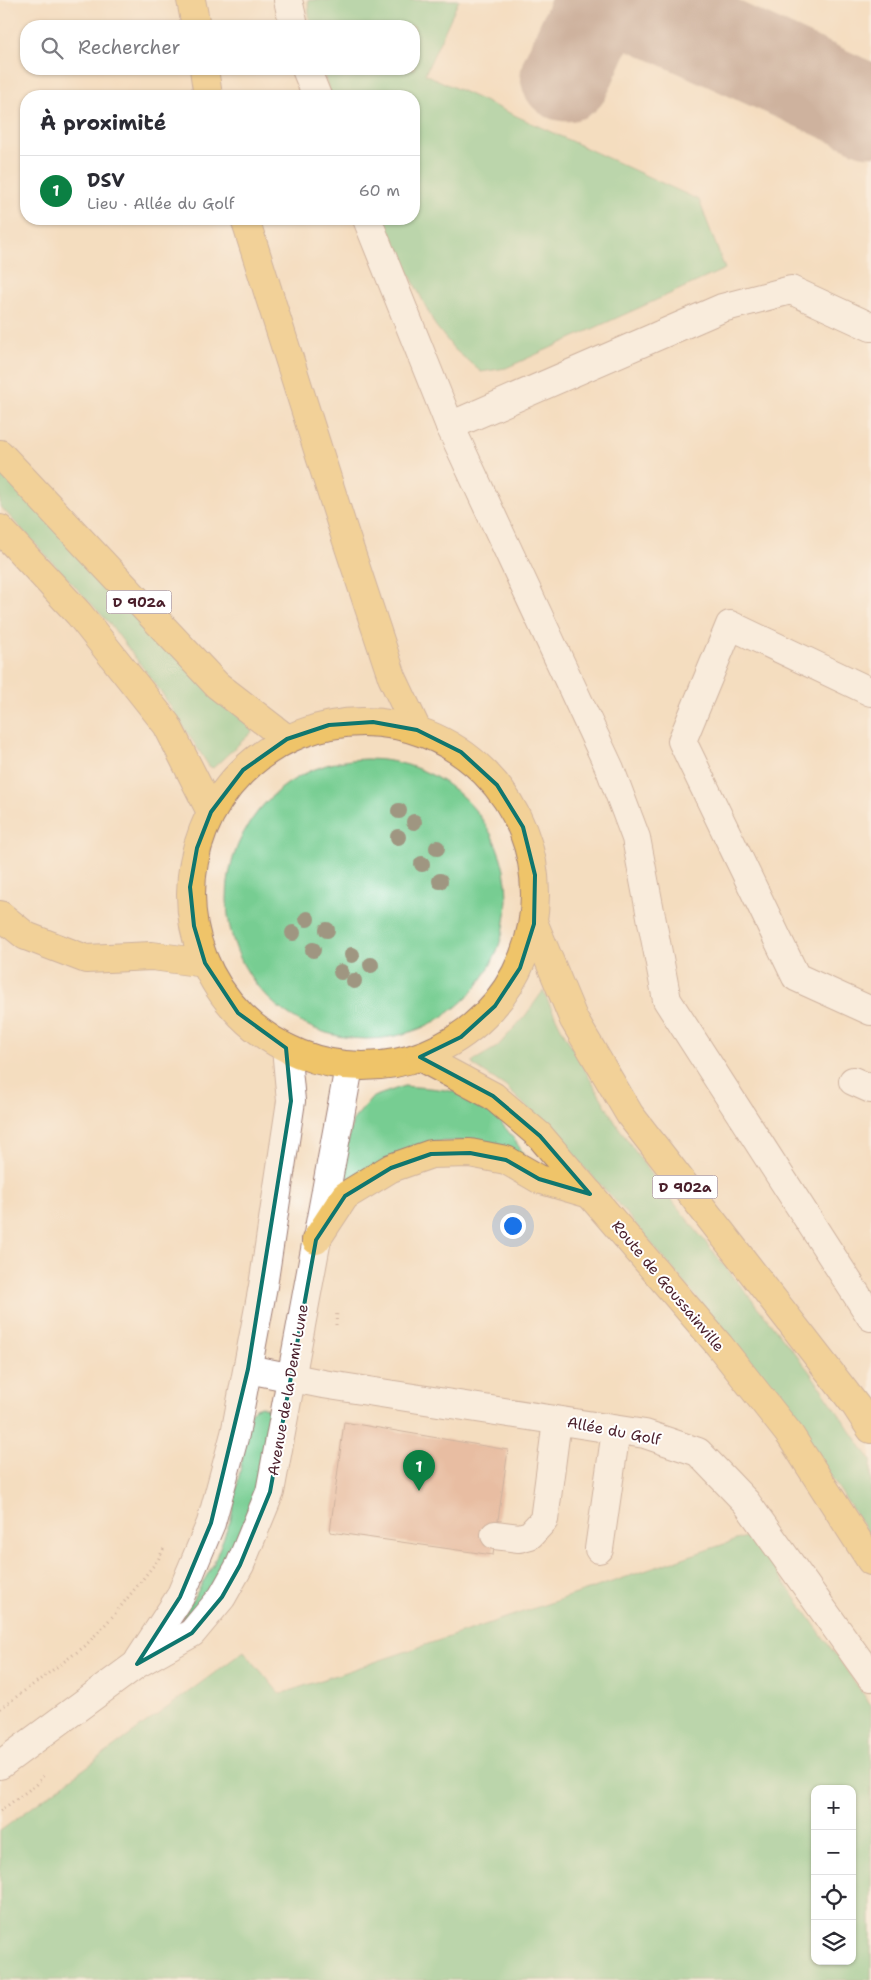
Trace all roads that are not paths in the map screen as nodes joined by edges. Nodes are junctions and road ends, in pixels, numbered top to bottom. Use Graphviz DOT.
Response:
graph roads {
  1 [pos="191,0"];
  2 [pos="288,0"];
  3 [pos="195,20"];
  4 [pos="293,20"];
  5 [pos="205,75"];
  6 [pos="308,75"];
  7 [pos="207,90"];
  8 [pos="315,90"];
  9 [pos="247,225"];
  10 [pos="369,225"];
  11 [pos="871,327"];
  12 [pos="450,426"];
  13 [pos="0,454"];
  14 [pos="0,530"];
  15 [pos="871,692"];
  16 [pos="417,730"];
  17 [pos="287,739"];
  18 [pos="211,812"];
  19 [pos="0,915"];
  20 [pos="534,924"];
  21 [pos="205,963"];
  22 [pos="871,1011"];
  23 [pos="286,1048"];
  24 [pos="420,1057"];
  25 [pos="349,1066"];
  26 [pos="590,1194"];
  27 [pos="316,1240"];
  28 [pos="871,1317"];
  29 [pos="248,1369"];
  30 [pos="291,1378"];
  31 [pos="557,1421"];
  32 [pos="871,1430"];
  33 [pos="616,1431"];
  34 [pos="495,1535"];
  35 [pos="599,1549"];
  36 [pos="871,1561"];
  37 [pos="137,1664"];
  38 [pos="871,1677"];
  39 [pos="0,1766"];
  1 -- 3 [label="main road"];
  2 -- 4 [label="street"];
  5 -- 7 [label="main road"];
  6 -- 8 [label="street"];
  9 -- 16 [label="main road"];
  10 -- 12 [label="street"];
  11 -- 12 [label="street"];
  12 -- 28 [label="street"];
  13 -- 17 [label="main road, D 902a"];
  14 -- 18 [label="main road, D 902a"];
  15 -- 22 [label="street"];
  16 -- 17 [label="main road"];
  16 -- 20 [label="main road"];
  17 -- 18 [label="main road"];
  18 -- 21 [label="main road"];
  19 -- 21 [label="main road"];
  20 -- 24 [label="main road"];
  20 -- 32 [label="main road, D 902a"];
  21 -- 23 [label="main road"];
  23 -- 25 [label="main road"];
  23 -- 29 [label="street, Avenue de la Demi Lune"];
  24 -- 25 [label="main road"];
  24 -- 26 [label="main road, Route de Goussainville"];
  25 -- 27 [label="street, Avenue de la Demi Lune"];
  26 -- 27 [label="main road"];
  26 -- 36 [label="main road, Route de Goussainville"];
  27 -- 30 [label="street, Avenue de la Demi Lune"];
  29 -- 30 [label="street, Allée du Golf"];
  29 -- 37 [label="street, Avenue de la Demi Lune"];
  30 -- 31 [label="street, Allée du Golf"];
  30 -- 37 [label="street, Avenue de la Demi Lune"];
  31 -- 33 [label="street, Allée du Golf"];
  31 -- 34 [label="street"];
  33 -- 35 [label="street"];
  33 -- 38 [label="street, Allée du Golf"];
  37 -- 39 [label="street, Avenue de la Demi Lune"];
}
